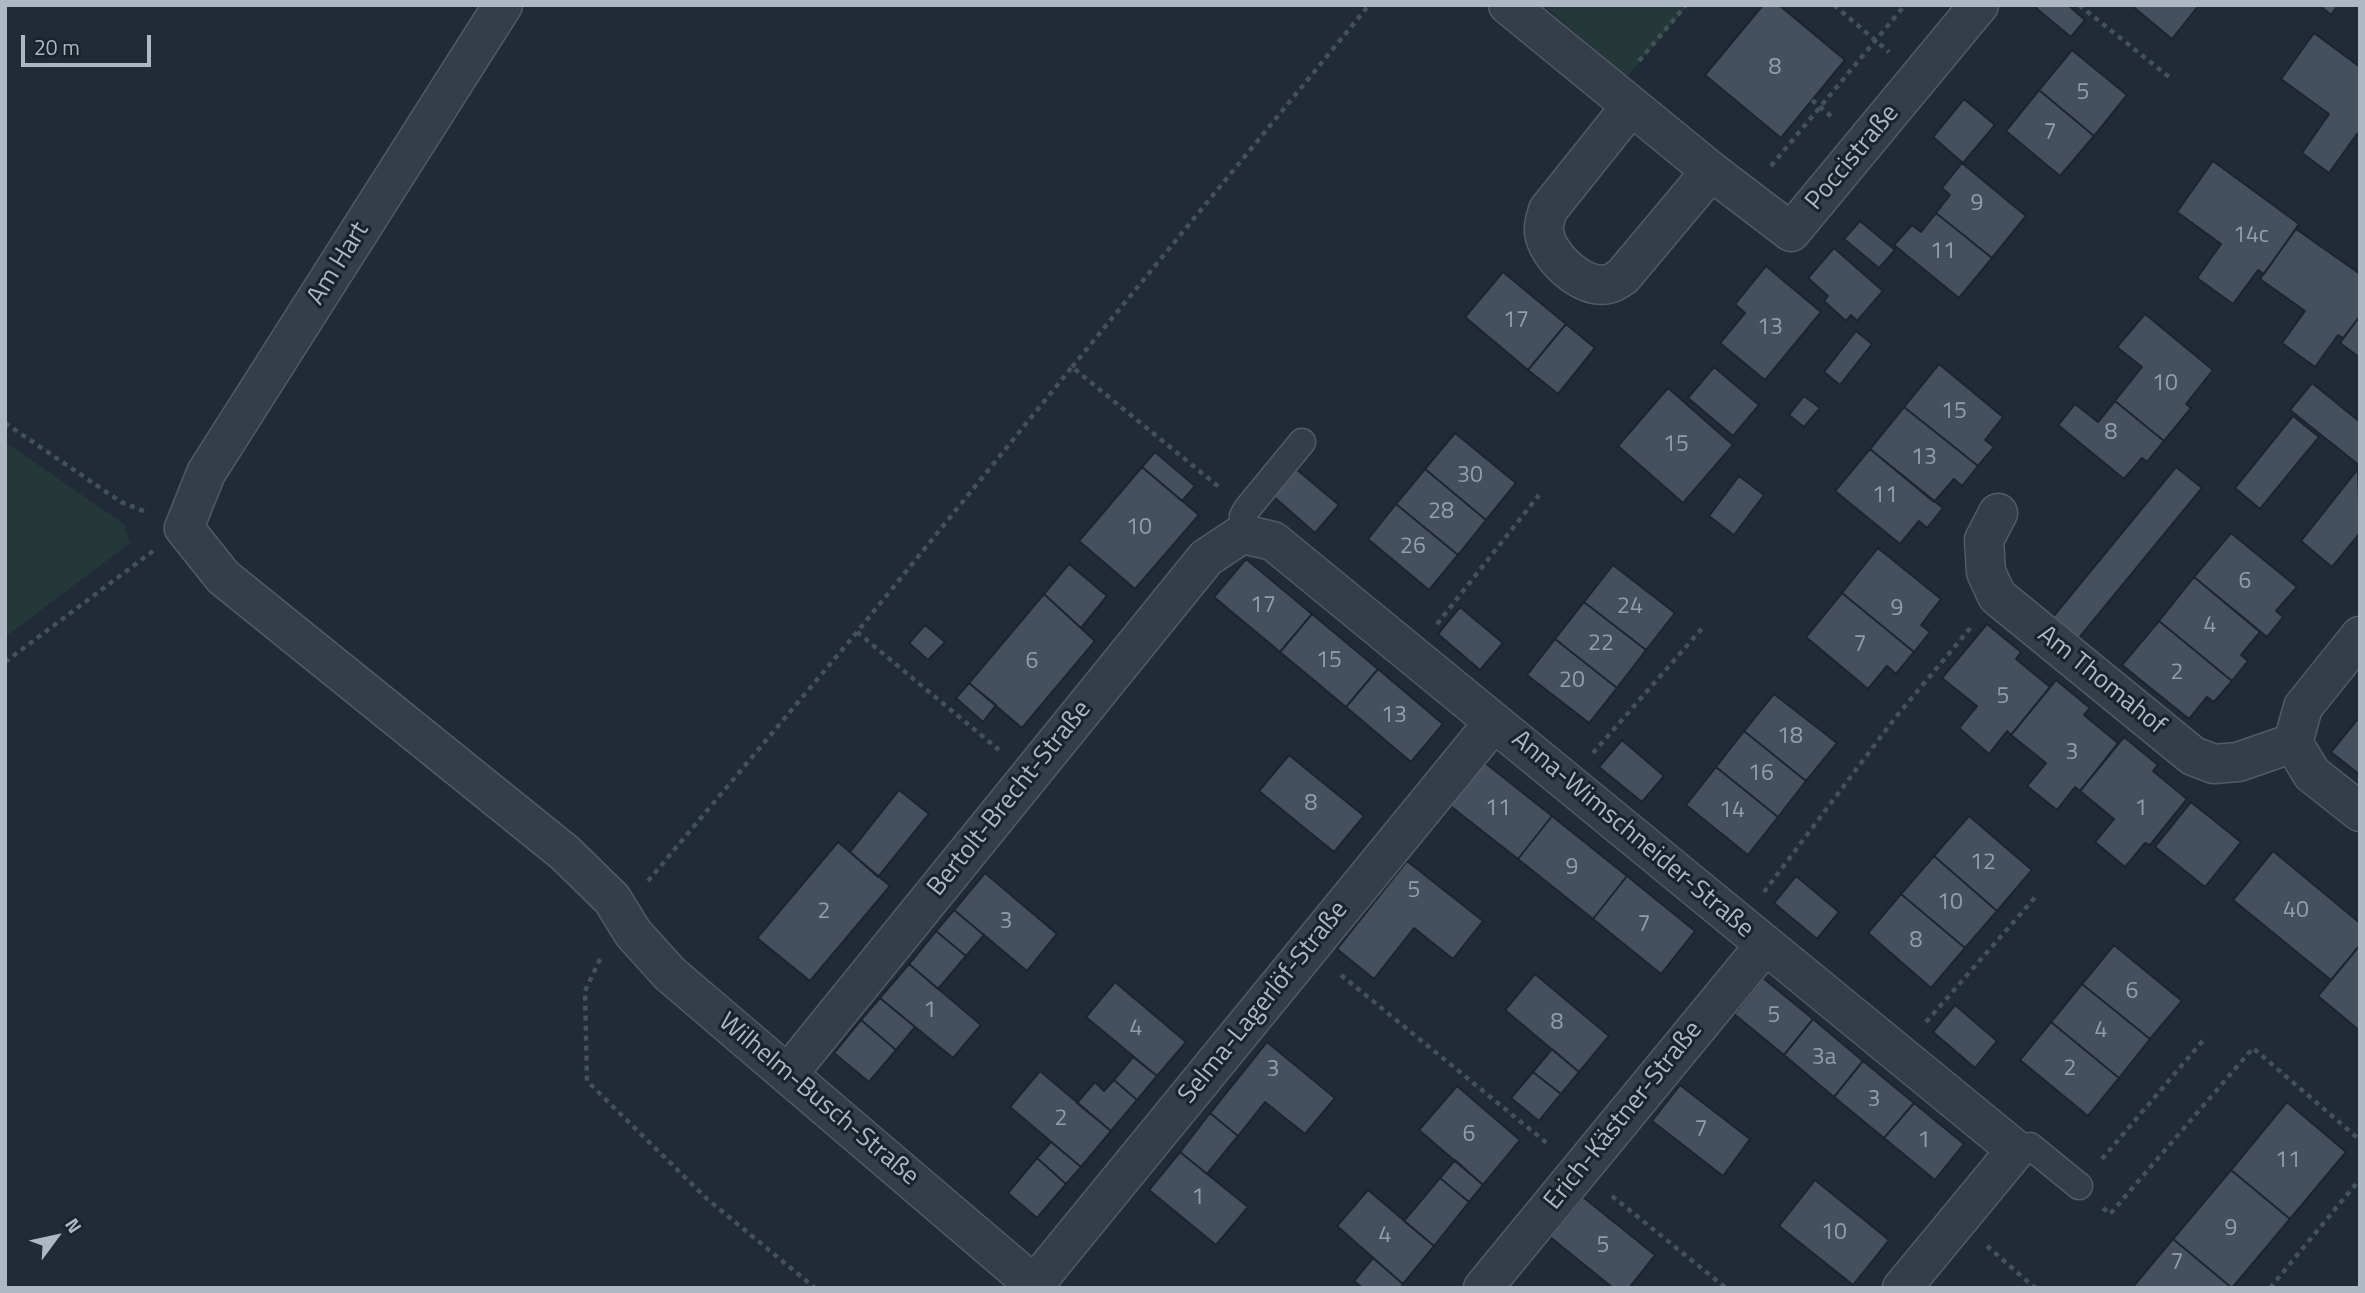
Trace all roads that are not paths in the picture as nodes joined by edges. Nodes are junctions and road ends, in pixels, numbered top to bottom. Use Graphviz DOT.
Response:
graph roads {
  1 [pos="503,5"];
  2 [pos="1508,5"];
  3 [pos="1979,5"];
  4 [pos="1623,99"];
  5 [pos="1711,171"];
  6 [pos="1302,442"];
  7 [pos="1998,513"];
  8 [pos="1245,522"];
  9 [pos="184,527"];
  10 [pos="2360,636"];
  11 [pos="1494,722"];
  12 [pos="2293,743"];
  13 [pos="2360,812"];
  14 [pos="1752,934"];
  15 [pos="788,1074"];
  16 [pos="2016,1150"];
  17 [pos="2079,1186"];
  18 [pos="1036,1286"];
  19 [pos="1483,1288"];
  20 [pos="1902,1288"];
  1 -- 9 [label="street, Am Hart"];
  2 -- 4 [label="street, Poccistraße"];
  3 -- 5 [label="street, Poccistraße"];
  4 -- 5 [label="street, Poccistraße"];
  4 -- 5 [label="street"];
  6 -- 8 [label="lane"];
  7 -- 12 [label="street, Am Thomahof"];
  8 -- 11 [label="street, Anna-Wimschneider-Straße"];
  8 -- 15 [label="street, Bertolt-Brecht-Straße"];
  9 -- 15 [label="street, Wilhelm-Busch-Straße"];
  10 -- 12 [label="street"];
  11 -- 14 [label="street, Anna-Wimschneider-Straße"];
  11 -- 18 [label="street, Selma-Lagerlöf-Straße"];
  12 -- 13 [label="street"];
  14 -- 16 [label="street, Anna-Wimschneider-Straße"];
  14 -- 19 [label="street, Erich-Kästner-Straße"];
  15 -- 18 [label="street, Wilhelm-Busch-Straße"];
  16 -- 17 [label="lane"];
  16 -- 20 [label="street"];
}
